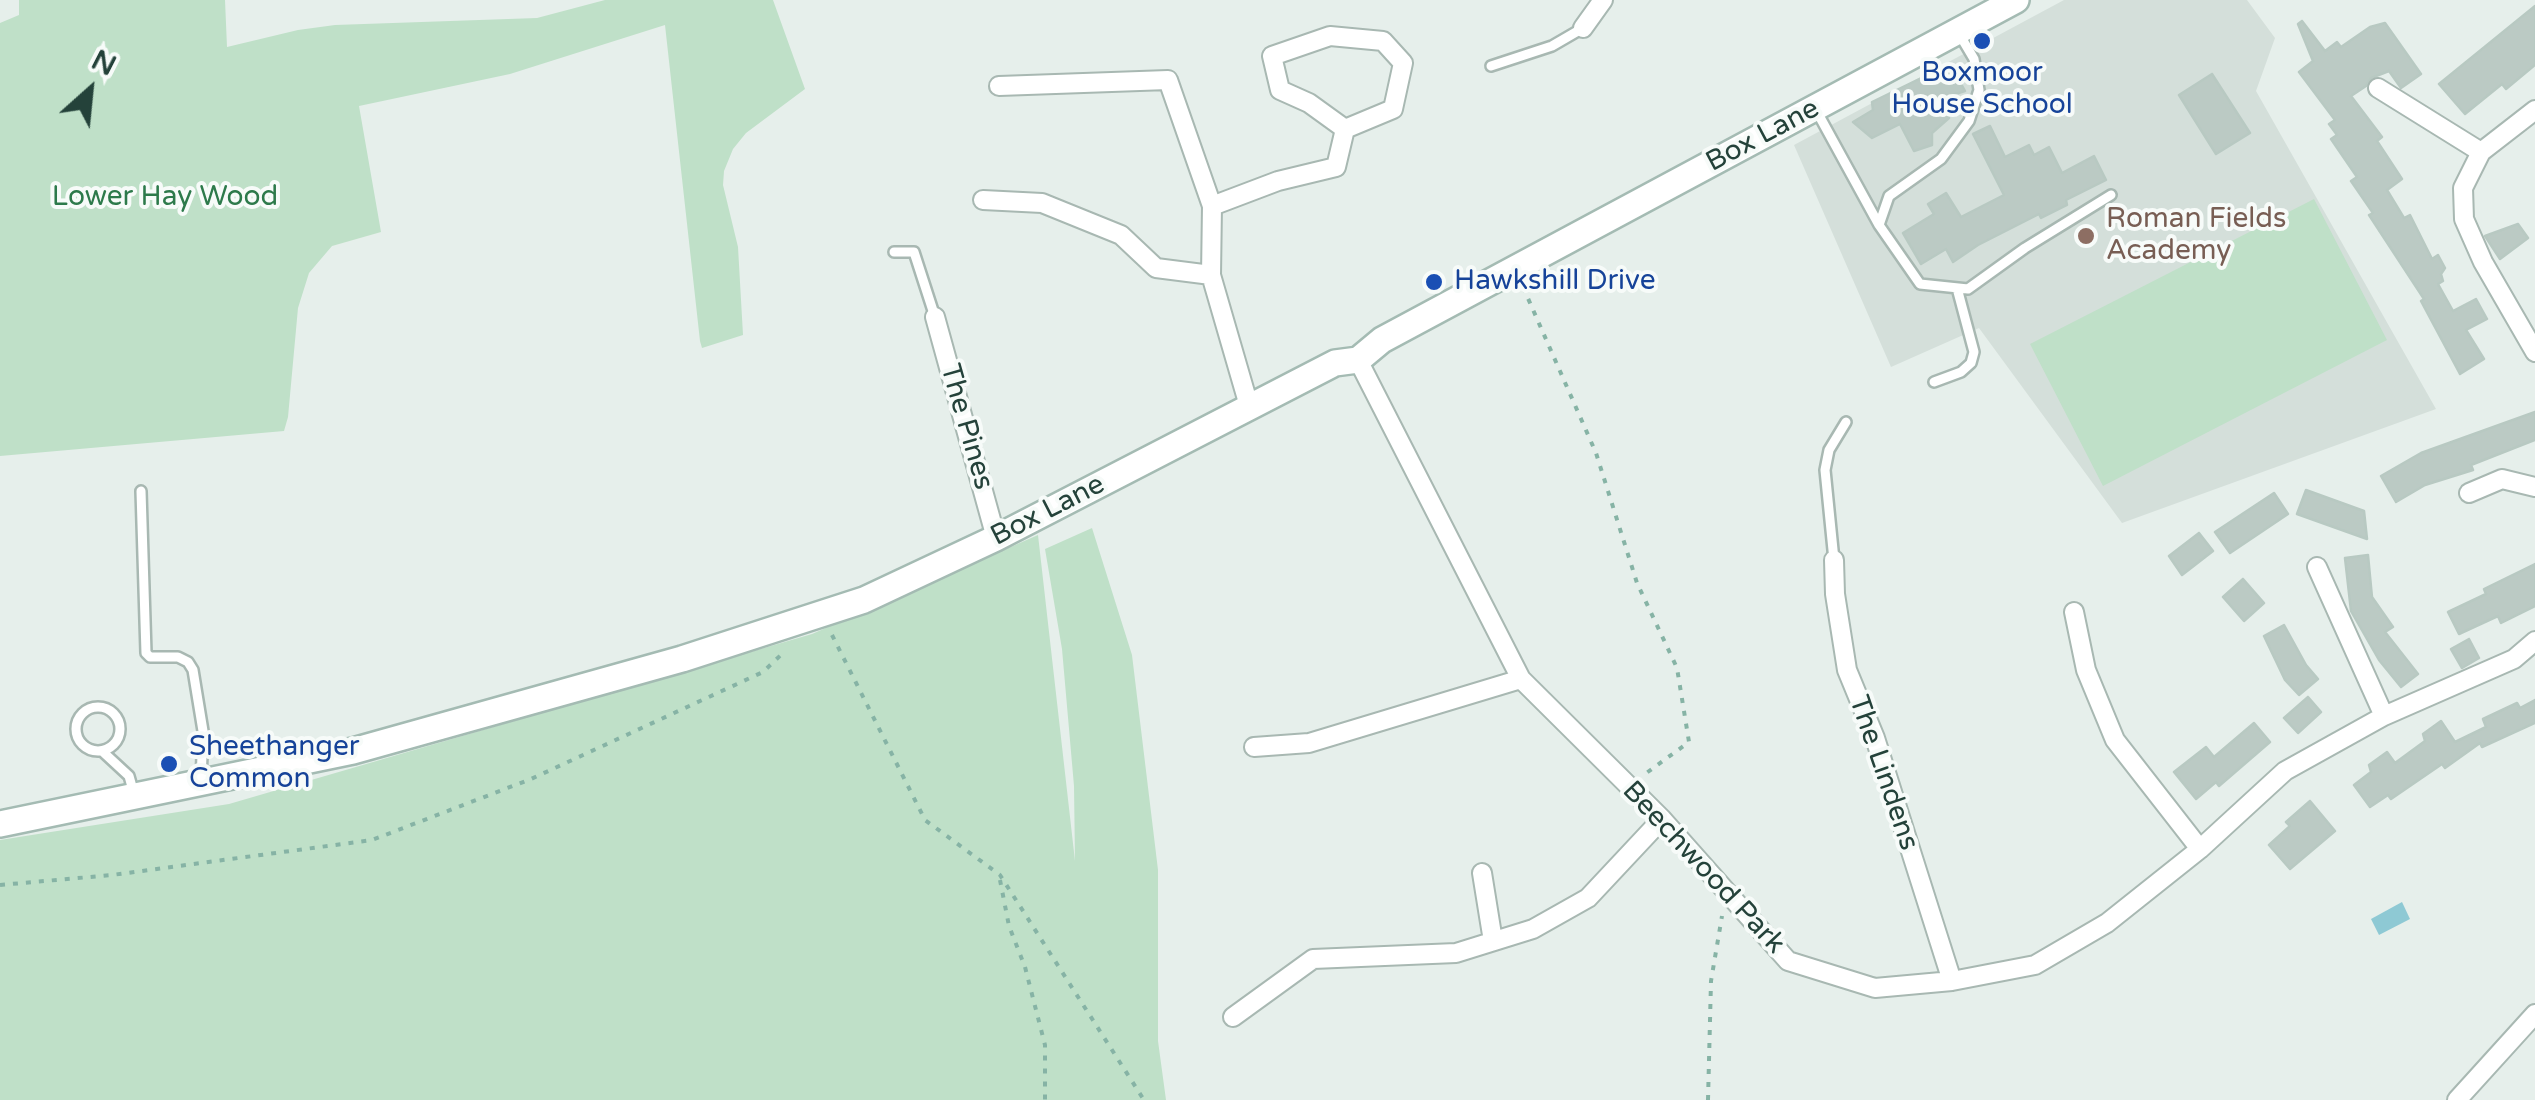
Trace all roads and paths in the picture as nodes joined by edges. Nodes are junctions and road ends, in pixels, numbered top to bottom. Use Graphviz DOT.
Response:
graph roads {
  1 [pos="1604,0"];
  2 [pos="2016,0"];
  3 [pos="1582,28"];
  4 [pos="1958,32"];
  5 [pos="1490,66"];
  6 [pos="999,86"];
  7 [pos="2378,88"];
  8 [pos="1814,108"];
  9 [pos="2535,110"];
  10 [pos="1346,129"];
  11 [pos="2481,152"];
  12 [pos="2111,195"];
  13 [pos="982,200"];
  14 [pos="1212,206"];
  15 [pos="1879,225"];
  16 [pos="894,252"];
  17 [pos="1515,269"];
  18 [pos="1210,274"];
  19 [pos="1957,288"];
  20 [pos="935,317"];
  21 [pos="2535,352"];
  22 [pos="1358,360"];
  23 [pos="1934,382"];
  24 [pos="1249,406"];
  25 [pos="1846,422"];
  26 [pos="2535,487"];
  27 [pos="141,491"];
  28 [pos="2469,493"];
  29 [pos="996,538"];
  30 [pos="1834,560"];
  31 [pos="2317,567"];
  32 [pos="2074,612"];
  33 [pos="822,615"];
  34 [pos="2535,641"];
  35 [pos="787,649"];
  36 [pos="1521,679"];
  37 [pos="2384,716"];
  38 [pos="1254,746"];
  39 [pos="102,752"];
  40 [pos="200,782"];
  41 [pos="1628,786"];
  42 [pos="134,796"];
  43 [pos="1662,820"];
  44 [pos="0,824"];
  45 [pos="2200,849"];
  46 [pos="1482,873"];
  47 [pos="1000,876"];
  48 [pos="0,884"];
  49 [pos="1726,891"];
  50 [pos="1493,942"];
  51 [pos="1952,981"];
  52 [pos="2535,1014"];
  53 [pos="1233,1017"];
  54 [pos="1045,1100"];
  55 [pos="1144,1100"];
  56 [pos="1708,1100"];
  57 [pos="2457,1100"];
  1 -- 3 [label="street"];
  2 -- 4 [label="main road, Box Lane"];
  3 -- 5 [label="lane"];
  4 -- 8 [label="main road, Box Lane"];
  4 -- 15 [label="lane"];
  6 -- 14 [label="street"];
  7 -- 11 [label="street"];
  8 -- 15 [label="lane"];
  8 -- 17 [label="main road, Box Lane"];
  9 -- 11 [label="street"];
  10 -- 10 [label="street"];
  10 -- 14 [label="street"];
  11 -- 21 [label="street"];
  12 -- 19 [label="lane"];
  13 -- 18 [label="street"];
  14 -- 18 [label="street"];
  15 -- 19 [label="lane"];
  16 -- 20 [label="lane"];
  17 -- 22 [label="main road, Box Lane"];
  17 -- 41 [label="path"];
  18 -- 24 [label="street"];
  19 -- 23 [label="lane"];
  20 -- 29 [label="street, The Pines"];
  22 -- 24 [label="main road, Box Lane"];
  22 -- 36 [label="street, Beechwood Park"];
  24 -- 29 [label="main road, Box Lane"];
  25 -- 30 [label="lane"];
  26 -- 28 [label="street"];
  27 -- 40 [label="lane"];
  29 -- 33 [label="main road, Box Lane"];
  30 -- 51 [label="street, The Lindens"];
  31 -- 37 [label="street"];
  32 -- 45 [label="street"];
  33 -- 40 [label="main road, Box Lane"];
  33 -- 47 [label="path"];
  34 -- 37 [label="street, Beechwood Park"];
  35 -- 48 [label="path"];
  36 -- 38 [label="street"];
  36 -- 41 [label="street, Beechwood Park"];
  37 -- 45 [label="street, Beechwood Park"];
  39 -- 39 [label="lane"];
  39 -- 42 [label="lane"];
  40 -- 42 [label="main road, Box Lane"];
  41 -- 43 [label="street, Beechwood Park"];
  42 -- 44 [label="main road, Box Lane"];
  43 -- 49 [label="street, Beechwood Park"];
  43 -- 50 [label="street"];
  45 -- 51 [label="street, Beechwood Park"];
  46 -- 50 [label="street"];
  47 -- 54 [label="path"];
  47 -- 55 [label="path"];
  49 -- 51 [label="street, Beechwood Park"];
  49 -- 56 [label="path"];
  50 -- 53 [label="street"];
  52 -- 57 [label="street"];
}
